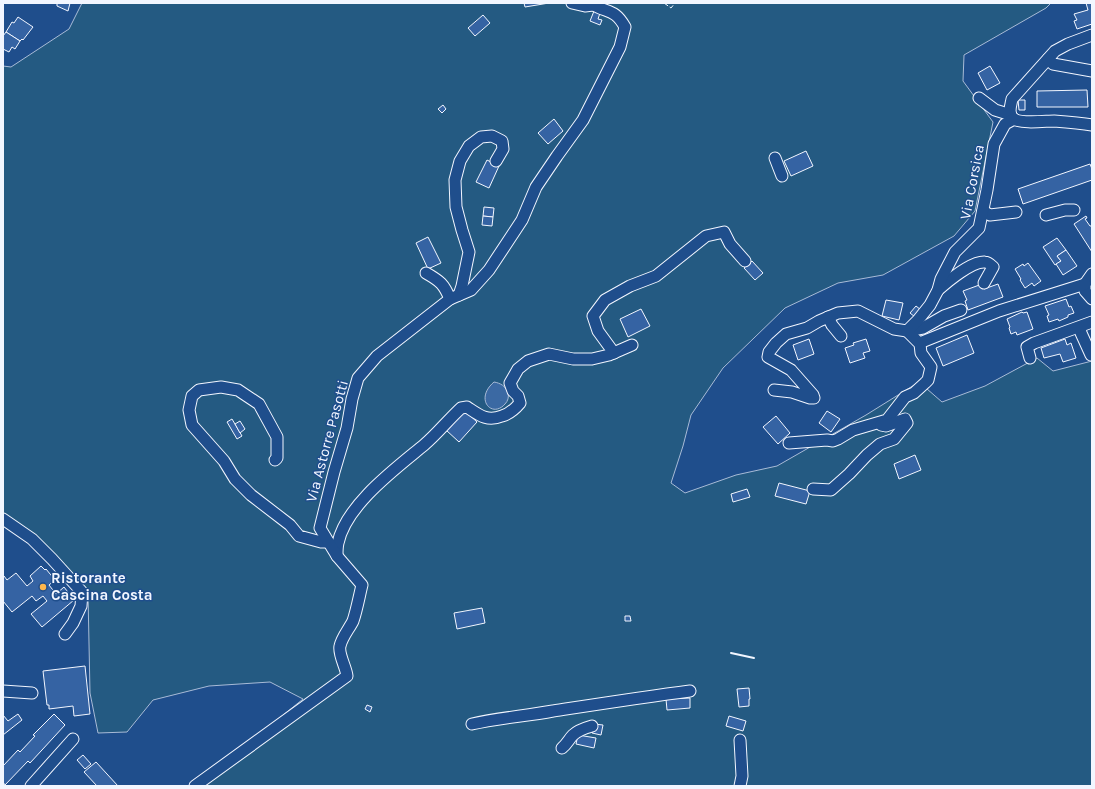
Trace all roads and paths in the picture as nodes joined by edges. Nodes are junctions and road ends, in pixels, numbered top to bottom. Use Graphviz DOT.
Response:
graph roads {
  1 [pos="572,3"];
  2 [pos="592,4"];
  3 [pos="1092,35"];
  4 [pos="1048,59"];
  5 [pos="1092,71"];
  6 [pos="979,98"];
  7 [pos="1012,117"];
  8 [pos="1092,125"];
  9 [pos="775,158"];
  10 [pos="496,161"];
  11 [pos="782,176"];
  12 [pos="1074,210"];
  13 [pos="983,211"];
  14 [pos="1016,212"];
  15 [pos="1046,215"];
  16 [pos="745,261"];
  17 [pos="426,273"];
  18 [pos="1092,274"];
  19 [pos="984,283"];
  20 [pos="1084,284"];
  21 [pos="938,290"];
  22 [pos="455,297"];
  23 [pos="1092,299"];
  24 [pos="961,310"];
  25 [pos="828,317"];
  26 [pos="1092,322"];
  27 [pos="1078,328"];
  28 [pos="907,331"];
  29 [pos="841,336"];
  30 [pos="922,342"];
  31 [pos="632,345"];
  32 [pos="614,353"];
  33 [pos="1091,355"];
  34 [pos="1030,358"];
  35 [pos="774,390"];
  36 [pos="875,424"];
  37 [pos="789,443"];
  38 [pos="275,460"];
  39 [pos="813,489"];
  40 [pos="3,519"];
  41 [pos="328,542"];
  42 [pos="337,556"];
  43 [pos="65,634"];
  44 [pos="3,691"];
  45 [pos="690,691"];
  46 [pos="32,693"];
  47 [pos="472,724"];
  48 [pos="592,726"];
  49 [pos="73,739"];
  50 [pos="740,740"];
  51 [pos="562,748"];
  52 [pos="31,786"];
  53 [pos="195,786"];
  54 [pos="740,786"];
  1 -- 2 [label="street"];
  2 -- 22 [label="street, Via Astorre Pasotti"];
  3 -- 4 [label="street"];
  4 -- 5 [label="street"];
  4 -- 7 [label="street"];
  6 -- 7 [label="street"];
  7 -- 8 [label="street"];
  7 -- 13 [label="street, Via Corsica"];
  9 -- 11 [label="street"];
  10 -- 22 [label="street"];
  12 -- 15 [label="street"];
  13 -- 14 [label="street"];
  13 -- 21 [label="street, Via Corsica"];
  16 -- 32 [label="street"];
  17 -- 22 [label="street"];
  18 -- 20 [label="street"];
  19 -- 21 [label="street"];
  20 -- 23 [label="street"];
  20 -- 30 [label="street"];
  21 -- 28 [label="street, Via Corsica"];
  22 -- 41 [label="street, Via Astorre Pasotti"];
  24 -- 28 [label="street"];
  25 -- 28 [label="street"];
  25 -- 29 [label="street"];
  25 -- 35 [label="street"];
  26 -- 27 [label="street"];
  27 -- 33 [label="street"];
  27 -- 34 [label="street"];
  28 -- 36 [label="street"];
  31 -- 32 [label="street"];
  32 -- 42 [label="street"];
  36 -- 37 [label="street"];
  36 -- 39 [label="street"];
  38 -- 41 [label="street"];
  40 -- 43 [label="street"];
  41 -- 42 [label="street, Via Astorre Pasotti"];
  42 -- 53 [label="street, Via Astorre Pasotti"];
  44 -- 46 [label="street"];
  45 -- 47 [label="street"];
  48 -- 51 [label="street"];
  49 -- 52 [label="street"];
  50 -- 54 [label="street"];
}
